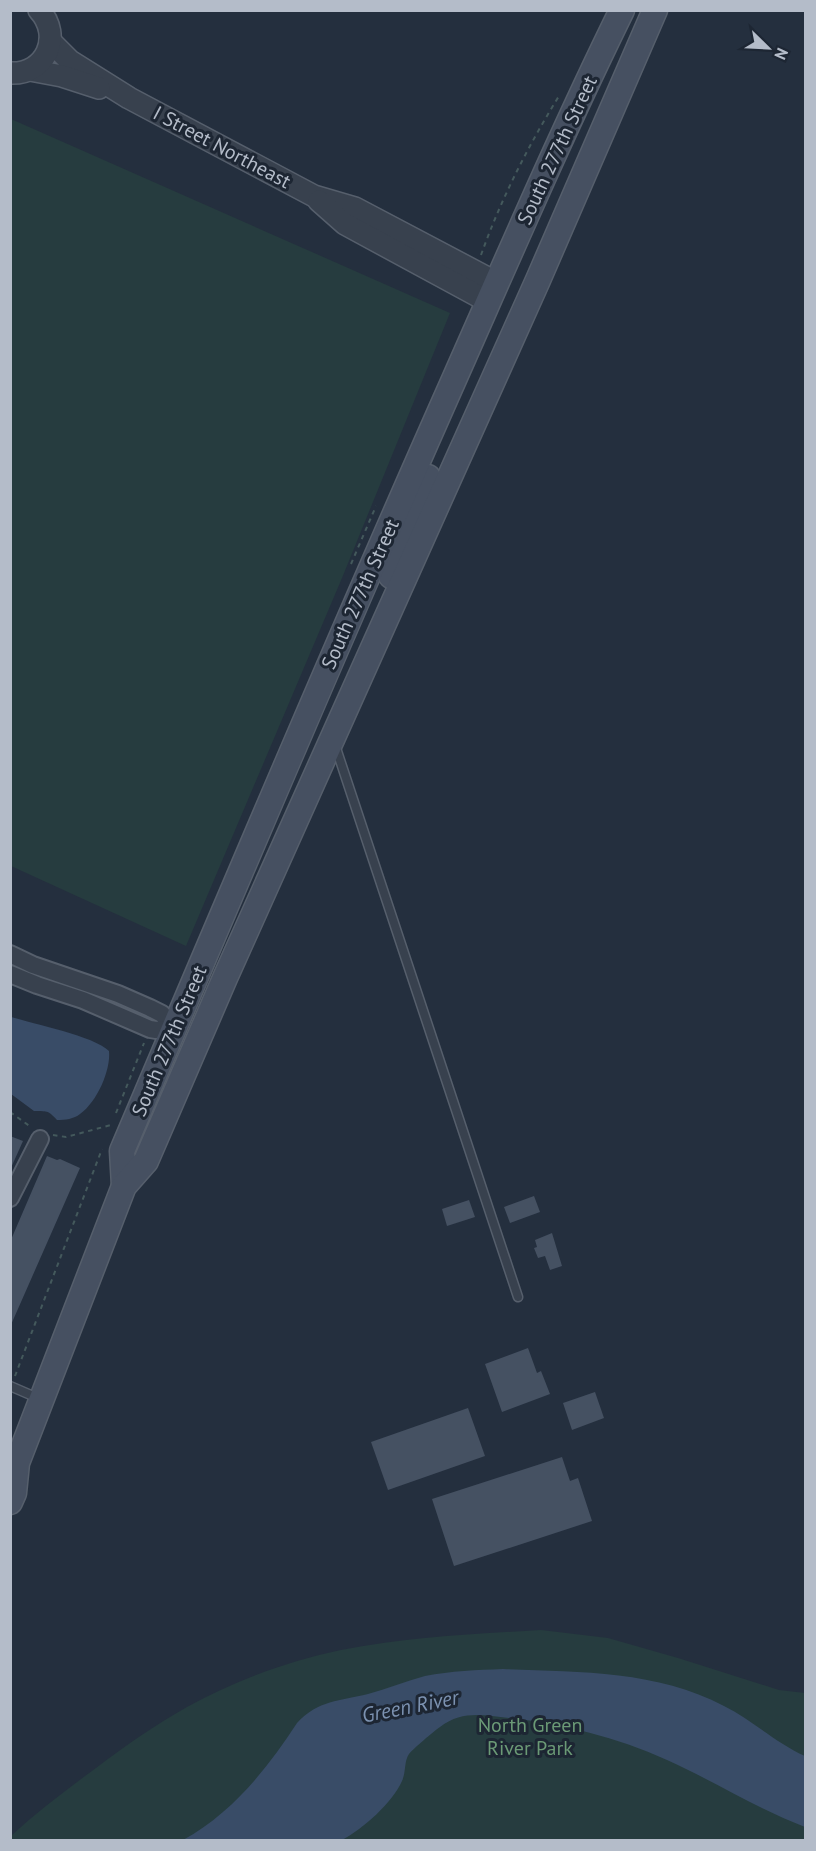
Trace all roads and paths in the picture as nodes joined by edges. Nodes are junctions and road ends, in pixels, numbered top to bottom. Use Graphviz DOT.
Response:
graph roads {
  1 [pos="622,10"];
  2 [pos="655,10"];
  3 [pos="47,22"];
  4 [pos="20,71"];
  5 [pos="129,98"];
  6 [pos="560,230"];
  7 [pos="495,293"];
  8 [pos="391,607"];
  9 [pos="343,633"];
  10 [pos="332,738"];
  11 [pos="281,852"];
  12 [pos="10,954"];
  13 [pos="10,974"];
  14 [pos="174,1029"];
  15 [pos="10,1112"];
  16 [pos="111,1125"];
  17 [pos="42,1134"];
  18 [pos="146,1161"];
  19 [pos="124,1186"];
  20 [pos="12,1193"];
  21 [pos="518,1297"];
  22 [pos="10,1386"];
  23 [pos="42,1399"];
  24 [pos="14,1466"];
  25 [pos="10,1502"];
  1 -- 7 [label="main road, South 277th Street"];
  2 -- 6 [label="main road, South 277th Street"];
  3 -- 4 [label="street"];
  3 -- 5 [label="street, I Street Northeast"];
  4 -- 5 [label="street, I Street Northeast"];
  5 -- 7 [label="street, I Street Northeast"];
  6 -- 7 [label="main road"];
  6 -- 8 [label="main road, South 277th Street"];
  7 -- 8 [label="main road"];
  7 -- 9 [label="main road, South 277th Street"];
  8 -- 10 [label="main road, South 277th Street"];
  9 -- 10 [label="main road"];
  9 -- 14 [label="main road, South 277th Street"];
  10 -- 11 [label="main road, South 277th Street"];
  10 -- 21 [label="lane"];
  11 -- 14 [label="main road"];
  11 -- 18 [label="main road, South 277th Street"];
  12 -- 14 [label="street"];
  13 -- 14 [label="street"];
  14 -- 18 [label="main road"];
  14 -- 19 [label="main road, South 277th Street"];
  15 -- 17 [label="path"];
  16 -- 17 [label="path"];
  17 -- 20 [label="street"];
  18 -- 19 [label="main road, South 277th Street"];
  19 -- 23 [label="main road, South 277th Street"];
  22 -- 23 [label="lane"];
  23 -- 24 [label="main road, South 277th Street"];
  24 -- 25 [label="main road, South 277th Street"];
}
